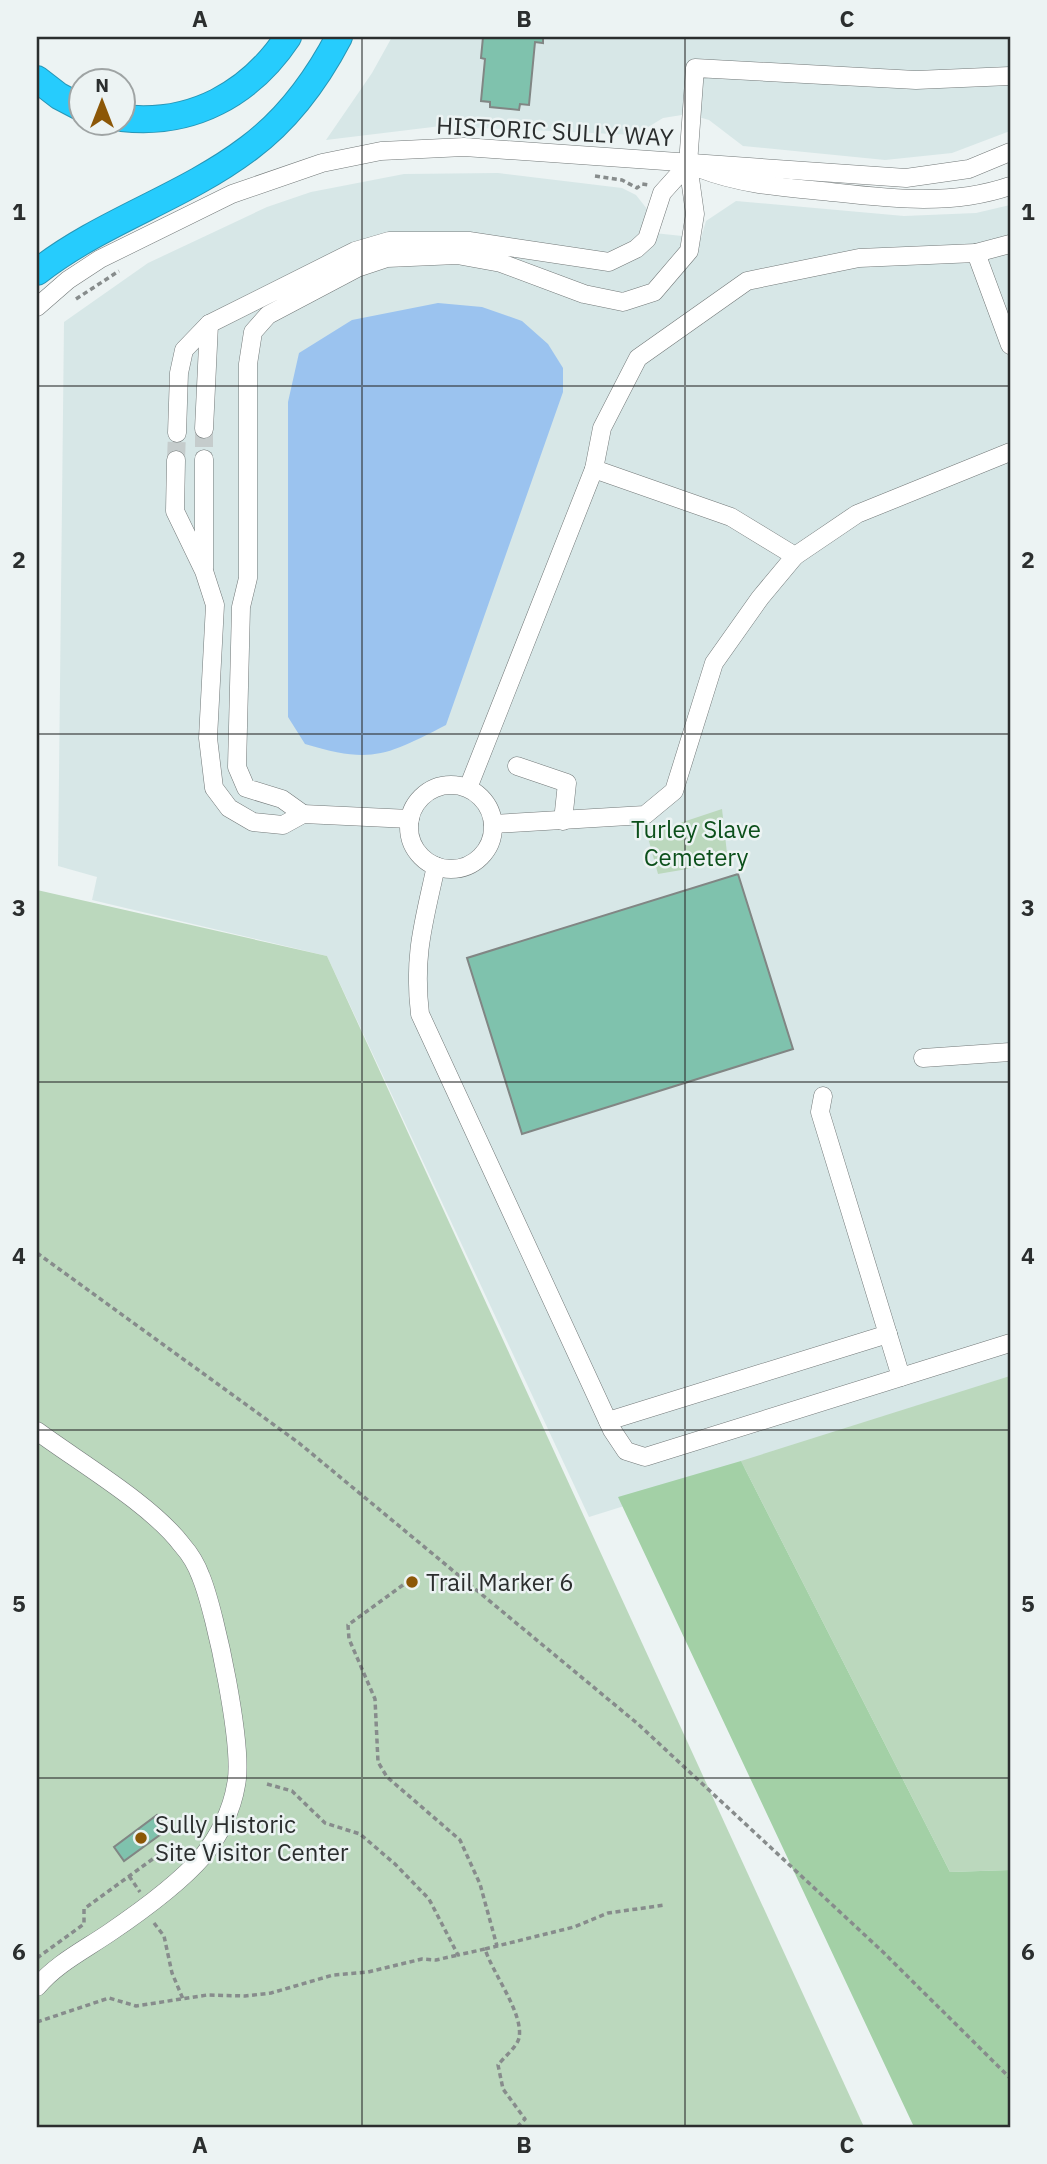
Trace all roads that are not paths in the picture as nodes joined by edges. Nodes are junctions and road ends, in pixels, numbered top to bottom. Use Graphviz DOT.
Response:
graph roads {
  1 [pos="288,37"];
  2 [pos="339,37"];
  3 [pos="1010,76"];
  4 [pos="37,79"];
  5 [pos="66,100"];
  6 [pos="136,118"];
  7 [pos="1010,152"];
  8 [pos="688,164"];
  9 [pos="1010,187"];
  10 [pos="1010,244"];
  11 [pos="976,253"];
  12 [pos="37,272"];
  13 [pos="37,306"];
  14 [pos="209,324"];
  15 [pos="1010,345"];
  16 [pos="204,429"];
  17 [pos="177,433"];
  18 [pos="1010,452"];
  19 [pos="204,459"];
  20 [pos="176,460"];
  21 [pos="594,469"];
  22 [pos="795,556"];
  23 [pos="204,571"];
  24 [pos="215,605"];
  25 [pos="241,607"];
  26 [pos="517,766"];
  27 [pos="468,788"];
  28 [pos="303,814"];
  29 [pos="410,818"];
  30 [pos="563,821"];
  31 [pos="493,824"];
  32 [pos="436,866"];
  33 [pos="1010,1052"];
  34 [pos="923,1058"];
  35 [pos="823,1096"];
  36 [pos="888,1334"];
  37 [pos="1010,1343"];
  38 [pos="901,1377"];
  39 [pos="608,1421"];
  40 [pos="37,1431"];
  41 [pos="37,1987"];
  1 -- 6 [label="highway"];
  2 -- 12 [label="highway"];
  3 -- 8 [label="street"];
  4 -- 5 [label="highway"];
  7 -- 8 [label="street, HISTORIC SULLY WAY"];
  8 -- 9 [label="street, HISTORIC SULLY WAY"];
  8 -- 13 [label="street, HISTORIC SULLY WAY"];
  8 -- 14 [label="street"];
  8 -- 25 [label="street"];
  10 -- 11 [label="street"];
  11 -- 15 [label="street"];
  11 -- 21 [label="street"];
  14 -- 16 [label="street"];
  14 -- 17 [label="street"];
  18 -- 22 [label="street"];
  19 -- 23 [label="street"];
  20 -- 23 [label="street"];
  21 -- 22 [label="street"];
  21 -- 27 [label="street"];
  22 -- 30 [label="street"];
  23 -- 24 [label="street"];
  24 -- 25 [label="street"];
  24 -- 28 [label="street"];
  25 -- 28 [label="street"];
  26 -- 30 [label="street"];
  27 -- 29 [label="street"];
  27 -- 31 [label="street"];
  28 -- 29 [label="street"];
  29 -- 32 [label="street"];
  30 -- 31 [label="street"];
  31 -- 32 [label="street"];
  32 -- 39 [label="street"];
  33 -- 34 [label="street"];
  35 -- 36 [label="street"];
  36 -- 38 [label="street"];
  36 -- 39 [label="street"];
  37 -- 38 [label="street"];
  38 -- 39 [label="street"];
  40 -- 41 [label="street"];
}
